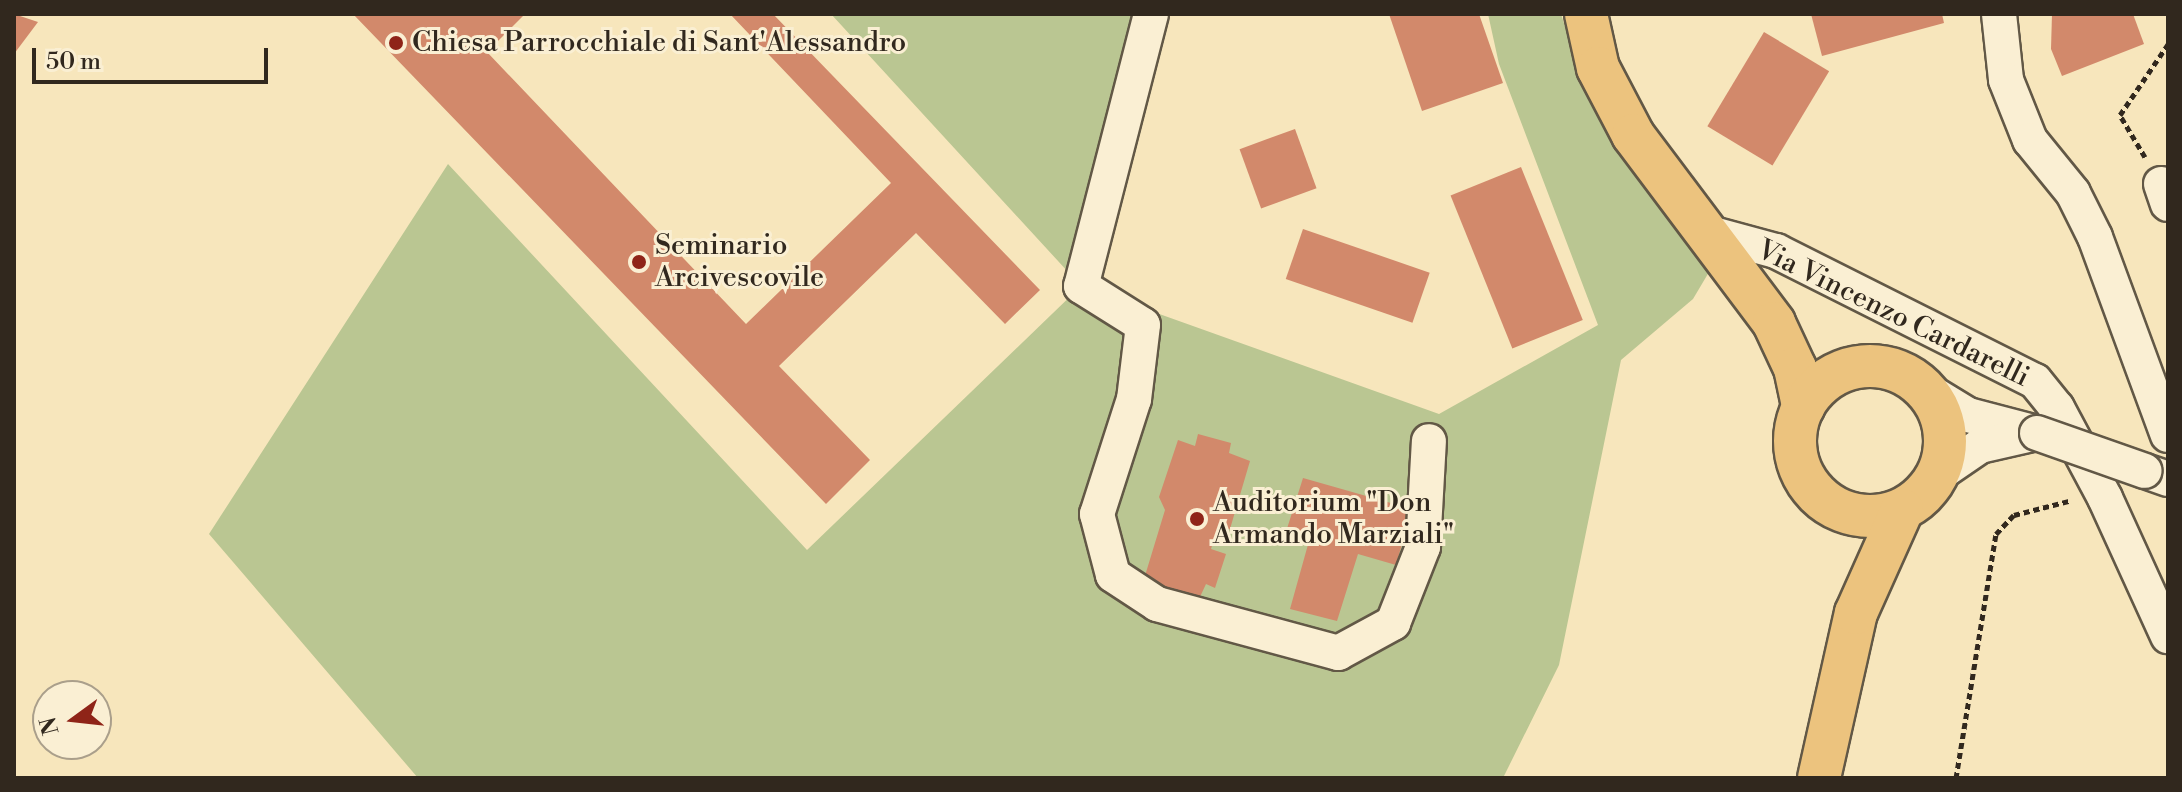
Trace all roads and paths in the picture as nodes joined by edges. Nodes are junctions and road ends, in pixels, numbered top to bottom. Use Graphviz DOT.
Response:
graph roads {
  1 [pos="1151,14"];
  2 [pos="1586,14"];
  3 [pos="1999,14"];
  4 [pos="2168,44"];
  5 [pos="2159,183"];
  6 [pos="1706,232"];
  7 [pos="1774,323"];
  8 [pos="1856,367"];
  9 [pos="1927,390"];
  10 [pos="1803,407"];
  11 [pos="2037,433"];
  12 [pos="2168,435"];
  13 [pos="1429,441"];
  14 [pos="1939,474"];
  15 [pos="2157,475"];
  16 [pos="2050,502"];
  17 [pos="1838,510"];
  18 [pos="1902,510"];
  19 [pos="1856,613"];
  20 [pos="2168,636"];
  21 [pos="1819,778"];
  22 [pos="1956,778"];
  1 -- 13 [label="street"];
  2 -- 6 [label="main road, Via Vincenzo Cardarelli"];
  3 -- 12 [label="street"];
  4 -- 5 [label="path"];
  6 -- 7 [label="main road, Via Vincenzo Cardarelli"];
  6 -- 20 [label="street, Via Vincenzo Cardarelli"];
  7 -- 8 [label="main road, Via Vincenzo Cardarelli"];
  7 -- 10 [label="main road, Via Vincenzo Cardarelli"];
  8 -- 9 [label="main road"];
  8 -- 10 [label="main road"];
  9 -- 11 [label="street"];
  9 -- 14 [label="main road"];
  10 -- 17 [label="main road"];
  11 -- 14 [label="street"];
  11 -- 15 [label="street, bridge"];
  14 -- 18 [label="main road"];
  16 -- 22 [label="path"];
  17 -- 18 [label="main road"];
  17 -- 19 [label="main road"];
  18 -- 19 [label="main road"];
  19 -- 21 [label="main road"];
}
